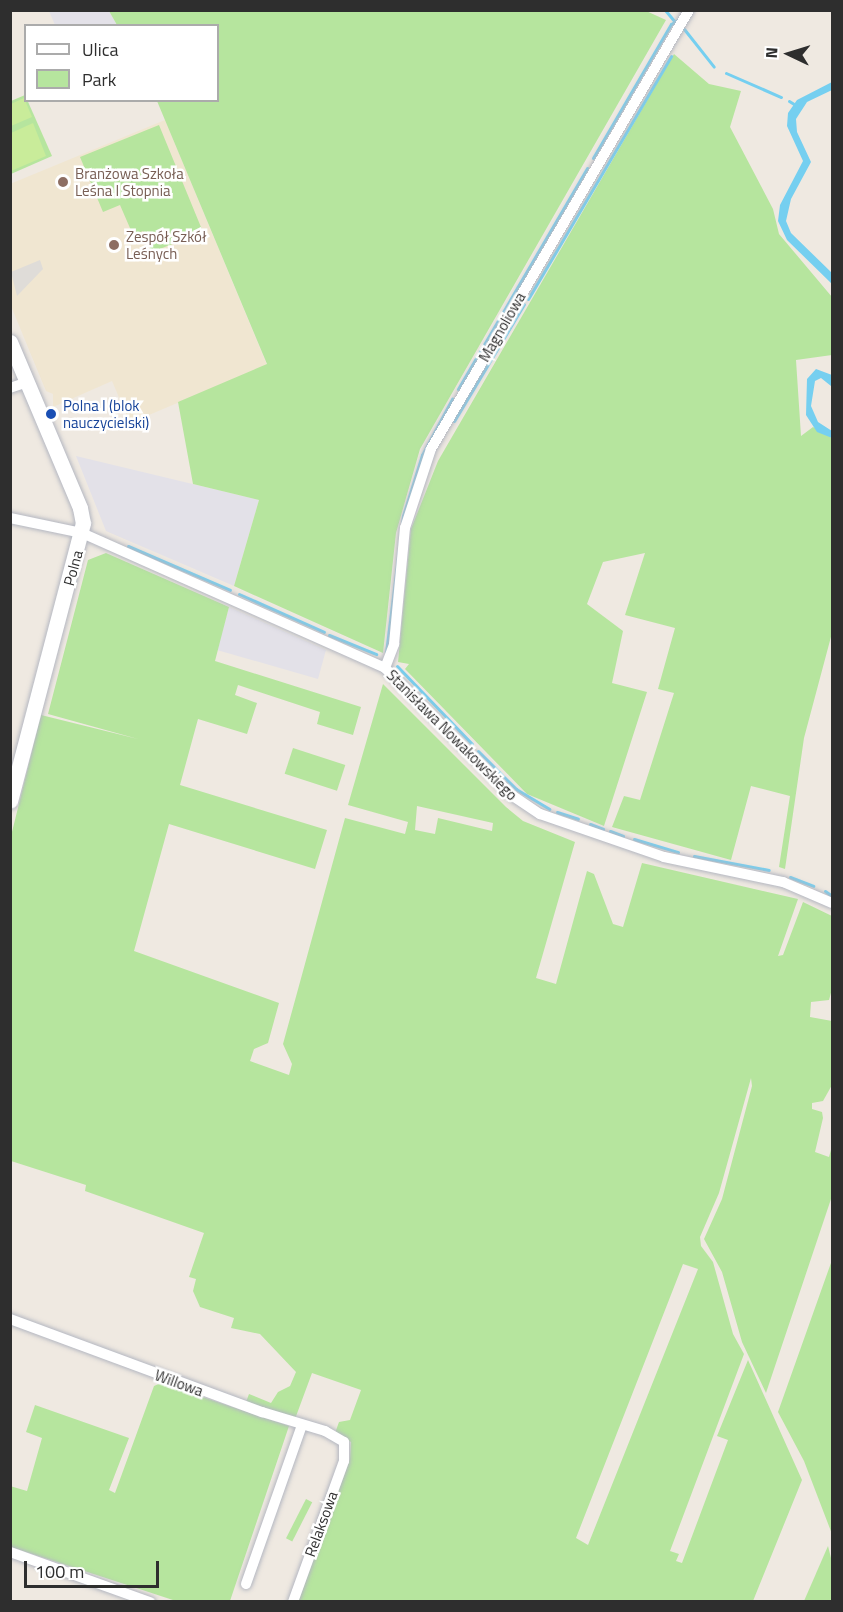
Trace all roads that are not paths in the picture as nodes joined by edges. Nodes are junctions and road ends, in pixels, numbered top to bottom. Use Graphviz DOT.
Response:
graph roads {
  1 [pos="689,10"];
  2 [pos="10,342"];
  3 [pos="27,382"];
  4 [pos="10,388"];
  5 [pos="10,518"];
  6 [pos="82,532"];
  7 [pos="385,668"];
  8 [pos="10,801"];
  9 [pos="832,903"];
  10 [pos="10,1319"];
  11 [pos="302,1425"];
  12 [pos="346,1446"];
  13 [pos="10,1552"];
  14 [pos="246,1584"];
  15 [pos="150,1602"];
  16 [pos="293,1602"];
  1 -- 7 [label="street, Magnoliowa"];
  2 -- 3 [label="street, Polna"];
  3 -- 4 [label="street"];
  3 -- 6 [label="street, Polna"];
  5 -- 6 [label="street, Stanisława Nowakowskiego"];
  6 -- 7 [label="street, Stanisława Nowakowskiego"];
  6 -- 8 [label="street, Polna"];
  7 -- 9 [label="street, Stanisława Nowakowskiego"];
  10 -- 11 [label="street, Willowa"];
  11 -- 12 [label="street, Willowa"];
  11 -- 14 [label="street"];
  12 -- 16 [label="street, Relaksowa"];
  13 -- 15 [label="street"];
}
